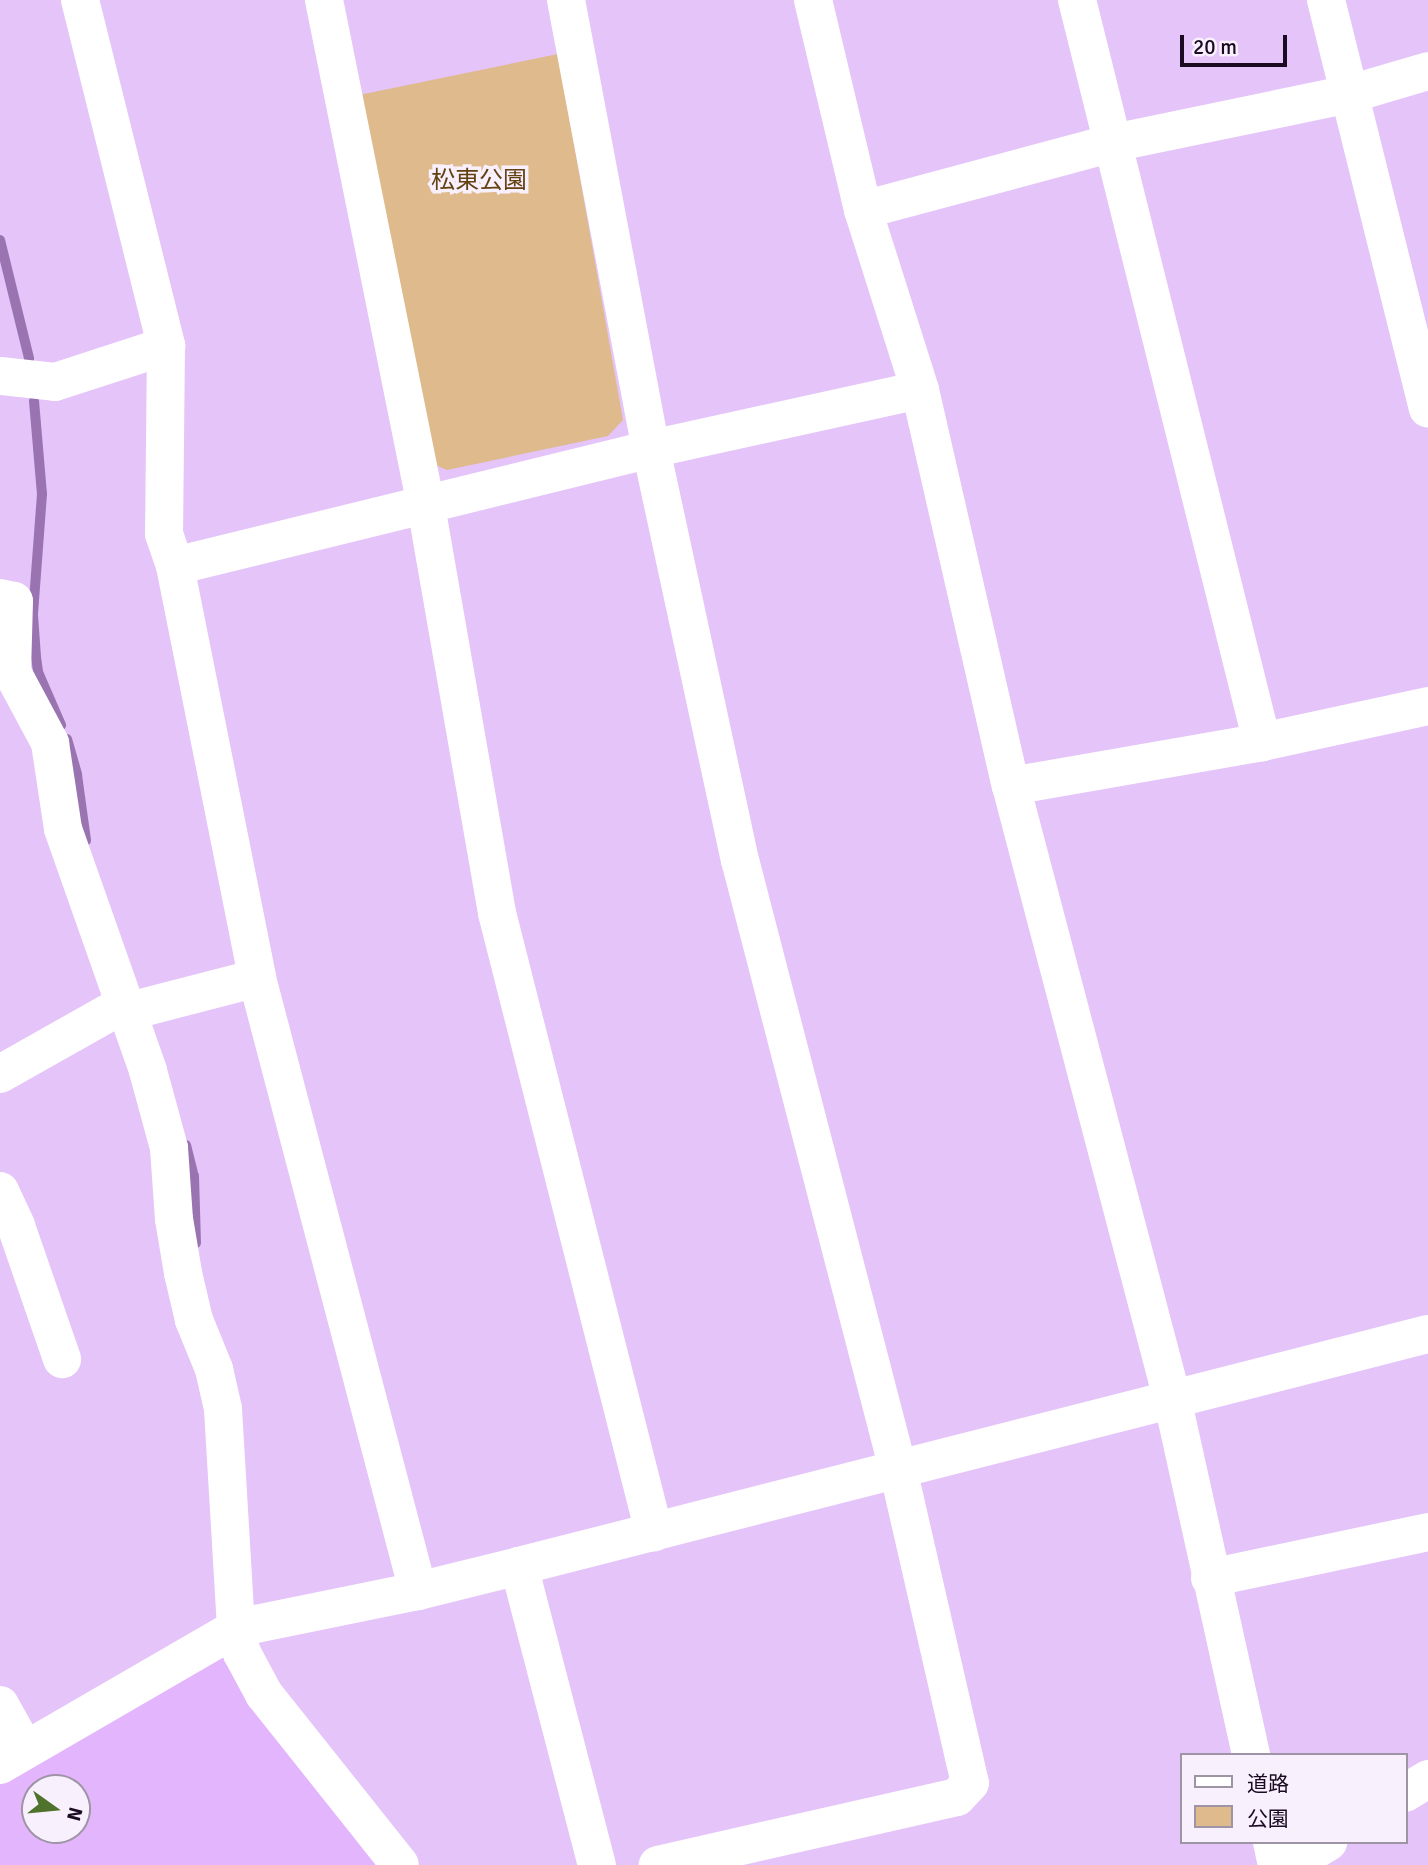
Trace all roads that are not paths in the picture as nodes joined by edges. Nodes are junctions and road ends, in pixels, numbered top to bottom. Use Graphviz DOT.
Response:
graph roads {
  1 [pos="80,0"];
  2 [pos="324,0"];
  3 [pos="566,0"];
  4 [pos="813,0"];
  5 [pos="1077,0"];
  6 [pos="1326,0"];
  7 [pos="1428,71"];
  8 [pos="1350,94"];
  9 [pos="1113,144"];
  10 [pos="863,210"];
  11 [pos="166,346"];
  12 [pos="0,376"];
  13 [pos="920,390"];
  14 [pos="1428,408"];
  15 [pos="652,449"];
  16 [pos="426,506"];
  17 [pos="175,566"];
  18 [pos="0,598"];
  19 [pos="1428,706"];
  20 [pos="1262,742"];
  21 [pos="1011,786"];
  22 [pos="257,978"];
  23 [pos="125,1008"];
  24 [pos="0,1074"];
  25 [pos="0,1191"];
  26 [pos="1428,1334"];
  27 [pos="62,1359"];
  28 [pos="1172,1398"];
  29 [pos="898,1469"];
  30 [pos="654,1532"];
  31 [pos="1428,1532"];
  32 [pos="519,1566"];
  33 [pos="1210,1578"];
  34 [pos="418,1591"];
  35 [pos="236,1628"];
  36 [pos="0,1705"];
  37 [pos="1251,1753"];
  38 [pos="13,1758"];
  39 [pos="1428,1779"];
  40 [pos="1407,1792"];
  41 [pos="1272,1844"];
  42 [pos="1325,1844"];
  43 [pos="400,1865"];
  44 [pos="597,1865"];
  45 [pos="658,1865"];
  46 [pos="1277,1865"];
  47 [pos="1291,1865"];
  1 -- 11 [label="street"];
  2 -- 16 [label="street"];
  3 -- 15 [label="street"];
  4 -- 10 [label="street"];
  5 -- 9 [label="street"];
  6 -- 8 [label="street"];
  7 -- 8 [label="street"];
  8 -- 9 [label="street"];
  8 -- 14 [label="street"];
  9 -- 10 [label="street"];
  9 -- 20 [label="street"];
  10 -- 13 [label="street"];
  11 -- 12 [label="street"];
  11 -- 17 [label="street"];
  13 -- 15 [label="street"];
  13 -- 21 [label="street"];
  15 -- 16 [label="street"];
  15 -- 29 [label="street"];
  16 -- 17 [label="street"];
  16 -- 30 [label="street"];
  17 -- 22 [label="street"];
  18 -- 23 [label="street"];
  19 -- 20 [label="street"];
  20 -- 21 [label="street"];
  21 -- 28 [label="street"];
  22 -- 23 [label="street"];
  22 -- 34 [label="street"];
  23 -- 24 [label="street"];
  23 -- 35 [label="street"];
  25 -- 27 [label="street"];
  26 -- 28 [label="street"];
  28 -- 29 [label="street"];
  28 -- 33 [label="street"];
  29 -- 30 [label="street"];
  29 -- 45 [label="street"];
  30 -- 32 [label="street"];
  31 -- 33 [label="street"];
  32 -- 34 [label="street"];
  32 -- 44 [label="street"];
  33 -- 37 [label="street"];
  34 -- 35 [label="street"];
  35 -- 38 [label="street"];
  35 -- 43 [label="street"];
  36 -- 38 [label="street"];
  39 -- 40 [label="street"];
  41 -- 46 [label="street"];
  42 -- 47 [label="street"];
}
